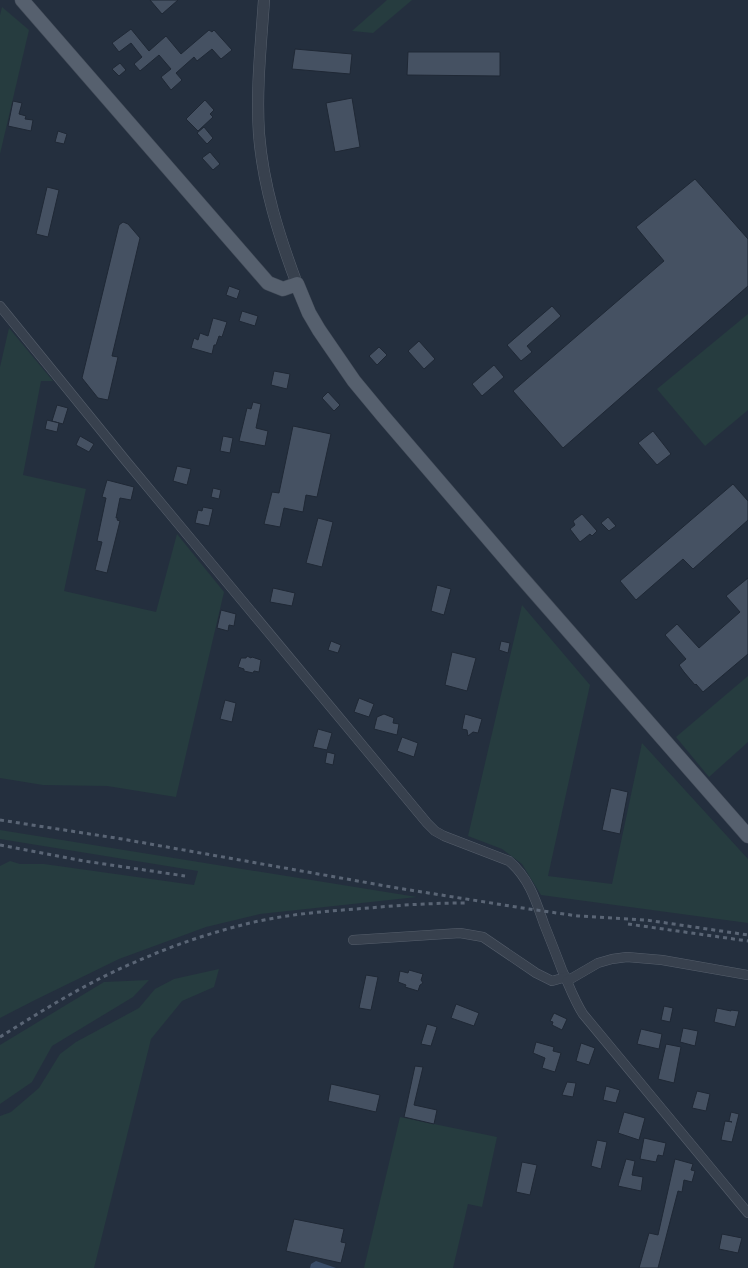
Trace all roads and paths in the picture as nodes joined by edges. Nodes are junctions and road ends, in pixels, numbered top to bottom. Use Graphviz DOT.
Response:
graph roads {
  1 [pos="22,0"];
  2 [pos="264,0"];
  3 [pos="297,284"];
  4 [pos="0,306"];
  5 [pos="748,836"];
  6 [pos="353,940"];
  7 [pos="748,975"];
  8 [pos="566,979"];
  9 [pos="748,1213"];
  1 -- 3 [label="main road"];
  2 -- 3 [label="street"];
  3 -- 5 [label="main road"];
  4 -- 8 [label="street"];
  6 -- 8 [label="street"];
  7 -- 8 [label="street"];
  8 -- 9 [label="street"];
}
